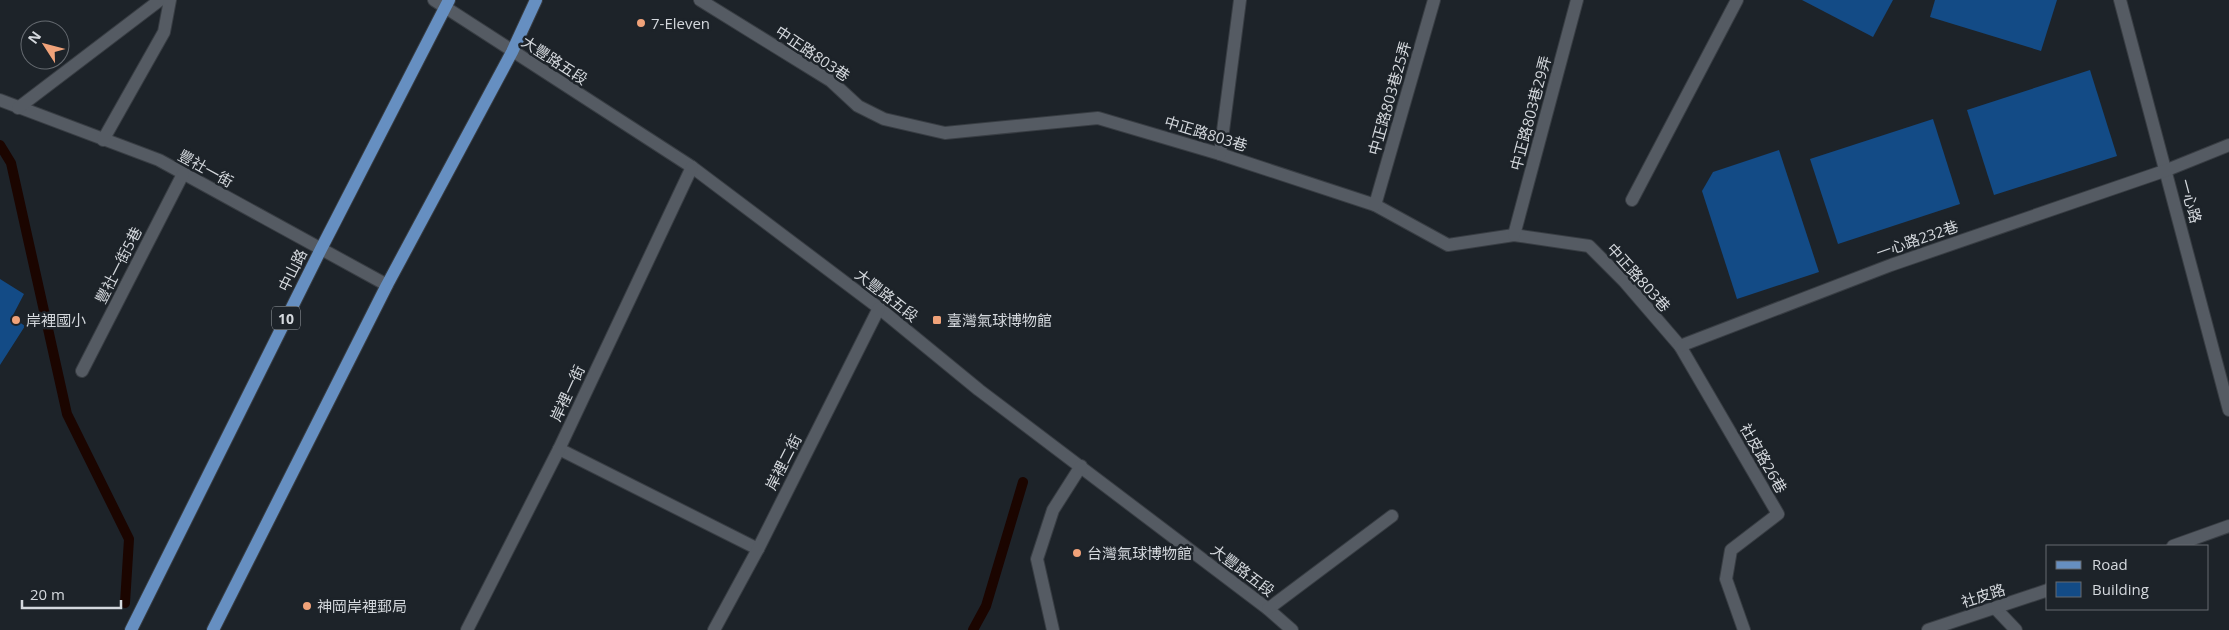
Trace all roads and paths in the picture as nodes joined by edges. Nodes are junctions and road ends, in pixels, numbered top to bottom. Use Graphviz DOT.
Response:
graph roads {
  1 [pos="160,0"];
  2 [pos="170,0"];
  3 [pos="434,0"];
  4 [pos="536,0"];
  5 [pos="700,0"];
  6 [pos="1240,0"];
  7 [pos="1434,0"];
  8 [pos="1577,0"];
  9 [pos="1737,0"];
  10 [pos="2120,0"];
  11 [pos="448,4"];
  12 [pos="512,52"];
  13 [pos="0,100"];
  14 [pos="18,108"];
  15 [pos="103,140"];
  16 [pos="2229,144"];
  17 [pos="1220,154"];
  18 [pos="692,167"];
  19 [pos="2167,170"];
  20 [pos="183,174"];
  21 [pos="1632,200"];
  22 [pos="1375,205"];
  23 [pos="1514,235"];
  24 [pos="321,249"];
  25 [pos="387,285"];
  26 [pos="879,308"];
  27 [pos="1680,346"];
  28 [pos="82,371"];
  29 [pos="2229,410"];
  30 [pos="558,449"];
  31 [pos="1081,466"];
  32 [pos="1392,516"];
  33 [pos="2229,526"];
  34 [pos="2176,545"];
  35 [pos="758,549"];
  36 [pos="2046,591"];
  37 [pos="1996,608"];
  38 [pos="1268,609"];
  39 [pos="131,630"];
  40 [pos="213,630"];
  41 [pos="467,630"];
  42 [pos="714,630"];
  43 [pos="1053,630"];
  44 [pos="1292,630"];
  45 [pos="1744,630"];
  46 [pos="1928,630"];
  47 [pos="2016,630"];
  1 -- 14 [label="street"];
  2 -- 15 [label="street"];
  3 -- 11 [label="street, 大豐路五段"];
  4 -- 12 [label="main road"];
  5 -- 17 [label="street, 中正路803巷"];
  6 -- 17 [label="street"];
  7 -- 22 [label="street, 中正路803巷25弄"];
  8 -- 23 [label="street, 中正路803巷29弄"];
  9 -- 21 [label="street"];
  10 -- 19 [label="street, 一心路"];
  11 -- 12 [label="street, 大豐路五段"];
  11 -- 24 [label="main road, 中山路 / 10"];
  12 -- 18 [label="street, 大豐路五段"];
  12 -- 25 [label="main road"];
  13 -- 14 [label="street, 豐社一街"];
  14 -- 15 [label="street, 豐社一街"];
  15 -- 20 [label="street, 豐社一街"];
  16 -- 19 [label="street, 一心路232巷"];
  17 -- 22 [label="street, 中正路803巷"];
  18 -- 26 [label="street, 大豐路五段"];
  18 -- 30 [label="street, 岸裡一街"];
  19 -- 27 [label="street, 一心路232巷"];
  19 -- 29 [label="street, 一心路"];
  20 -- 24 [label="street, 豐社一街"];
  20 -- 28 [label="street, 豐社一街5巷"];
  22 -- 23 [label="street, 中正路803巷"];
  23 -- 27 [label="street, 中正路803巷"];
  24 -- 25 [label="street, 豐社一街"];
  24 -- 39 [label="main road, 中山路 / 10"];
  25 -- 40 [label="main road"];
  26 -- 31 [label="street, 大豐路五段"];
  26 -- 35 [label="street, 岸裡二街"];
  27 -- 45 [label="street, 社皮路26巷"];
  30 -- 35 [label="street"];
  30 -- 41 [label="street, 岸裡一街"];
  31 -- 38 [label="street, 大豐路五段"];
  31 -- 43 [label="street"];
  32 -- 38 [label="street"];
  33 -- 34 [label="street"];
  35 -- 42 [label="street, 岸裡二街"];
  36 -- 37 [label="street, 社皮路"];
  37 -- 46 [label="street, 社皮路"];
  37 -- 47 [label="street"];
  38 -- 44 [label="street, 大豐路五段"];
}
